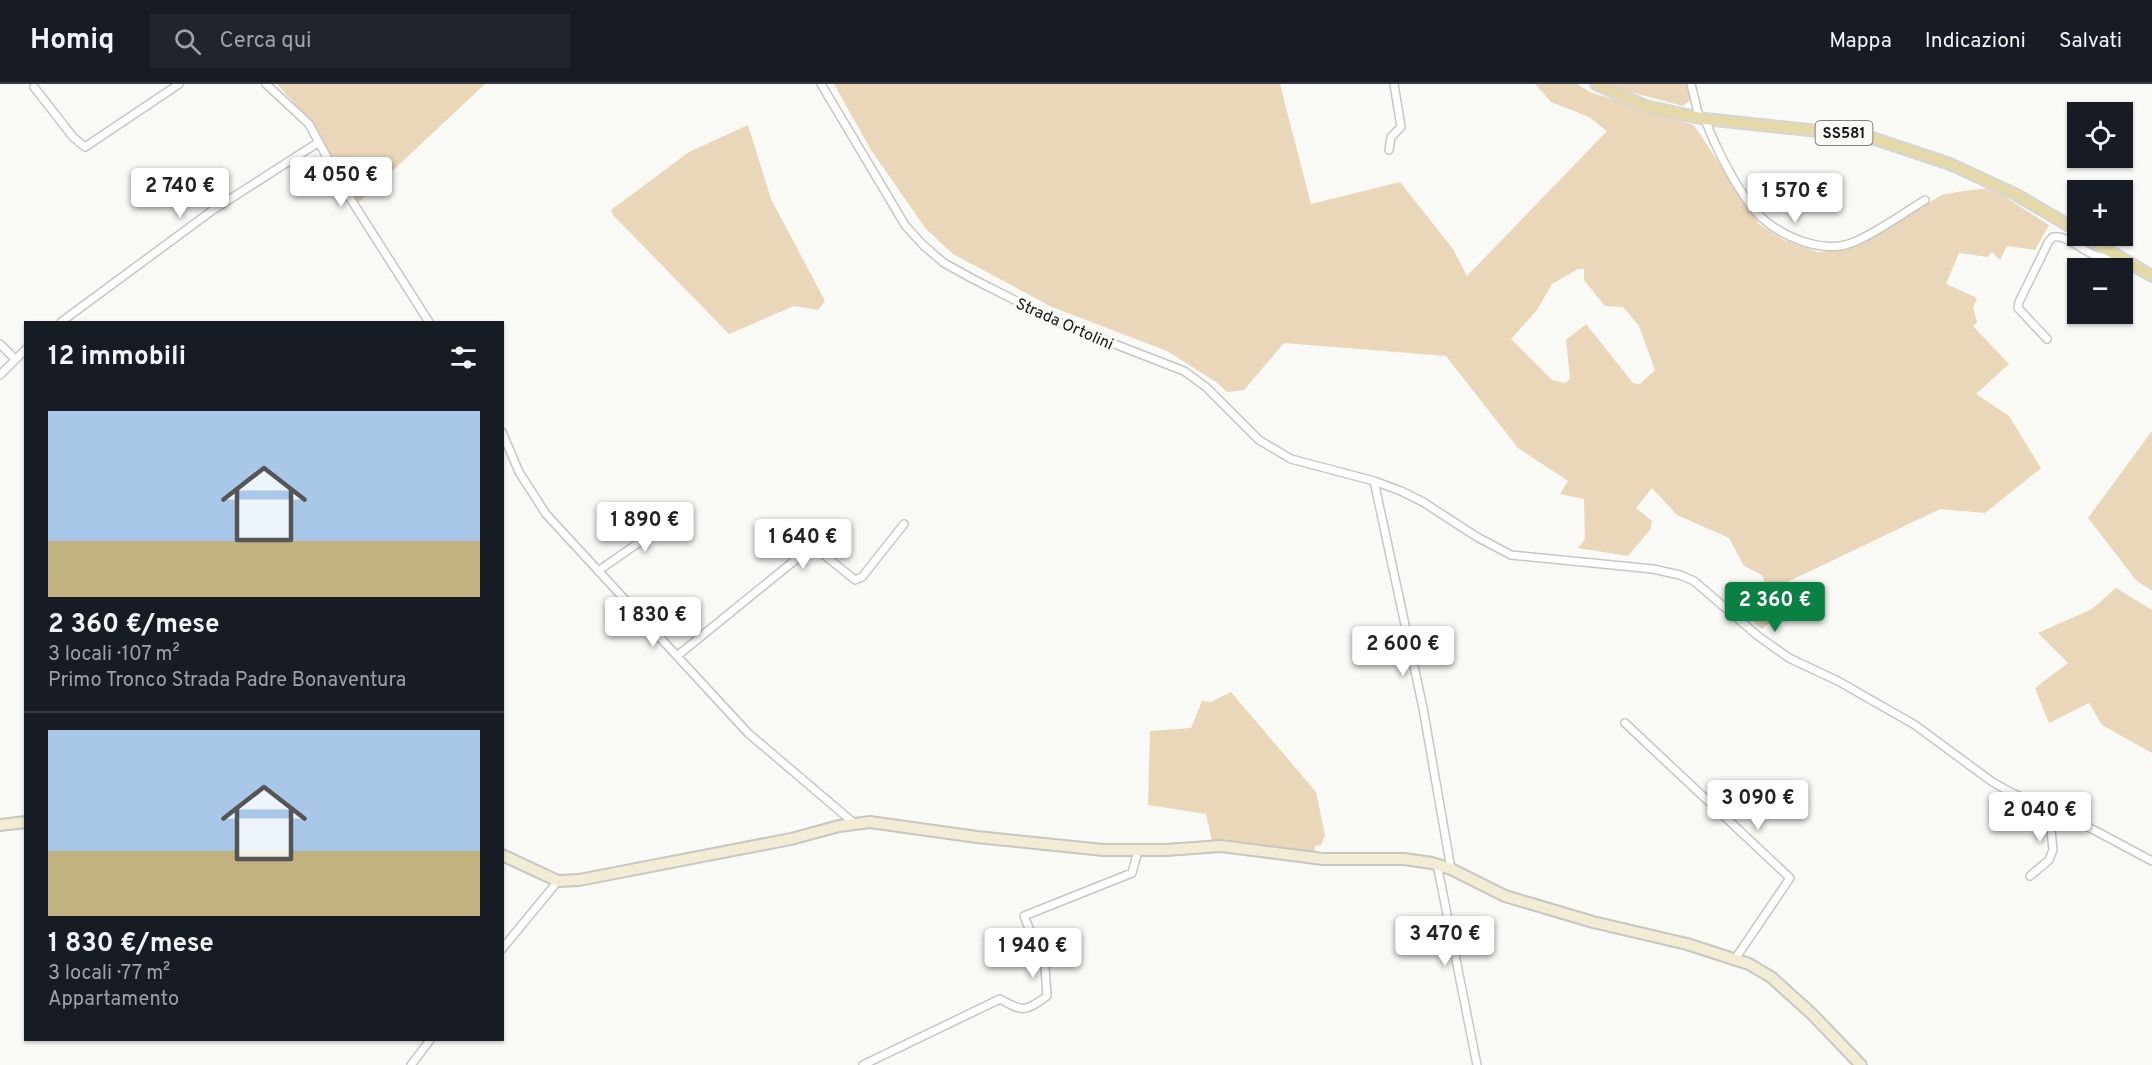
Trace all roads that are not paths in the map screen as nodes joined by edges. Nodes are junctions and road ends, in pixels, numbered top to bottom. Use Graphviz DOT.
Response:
graph roads {
  1 [pos="179,84"];
  2 [pos="266,84"];
  3 [pos="821,84"];
  4 [pos="1394,84"];
  5 [pos="1596,84"];
  6 [pos="1692,84"];
  7 [pos="34,87"];
  8 [pos="1702,118"];
  9 [pos="319,142"];
  10 [pos="1389,150"];
  11 [pos="1925,200"];
  12 [pos="2067,225"];
  13 [pos="2101,246"];
  14 [pos="2114,254"];
  15 [pos="2152,276"];
  16 [pos="62,321"];
  17 [pos="428,321"];
  18 [pos="2047,339"];
  19 [pos="0,344"];
  20 [pos="24,350"];
  21 [pos="14,358"];
  22 [pos="0,375"];
  23 [pos="504,437"];
  24 [pos="1374,481"];
  25 [pos="677,516"];
  26 [pos="904,524"];
  27 [pos="598,571"];
  28 [pos="677,656"];
  29 [pos="1625,723"];
  30 [pos="2049,810"];
  31 [pos="24,822"];
  32 [pos="855,824"];
  33 [pos="0,825"];
  34 [pos="1138,851"];
  35 [pos="504,856"];
  36 [pos="2152,861"];
  37 [pos="1437,864"];
  38 [pos="1451,869"];
  39 [pos="2030,876"];
  40 [pos="558,881"];
  41 [pos="504,947"];
  42 [pos="1735,959"];
  43 [pos="429,1041"];
  44 [pos="411,1065"];
  45 [pos="863,1065"];
  46 [pos="1477,1065"];
  47 [pos="1861,1065"];
  1 -- 7 [label="street"];
  2 -- 9 [label="street"];
  3 -- 24 [label="street, Strada Ortolini"];
  4 -- 10 [label="street"];
  5 -- 8 [label="main road, SS581"];
  6 -- 8 [label="street"];
  8 -- 11 [label="street"];
  8 -- 12 [label="main road, SS581"];
  9 -- 16 [label="street"];
  9 -- 17 [label="street"];
  13 -- 14 [label="main road"];
  14 -- 15 [label="main road"];
  14 -- 18 [label="street"];
  19 -- 21 [label="street"];
  20 -- 21 [label="street"];
  21 -- 22 [label="street"];
  23 -- 27 [label="street"];
  24 -- 30 [label="street, Strada Ortolini"];
  24 -- 38 [label="street"];
  25 -- 27 [label="street"];
  26 -- 28 [label="street"];
  27 -- 28 [label="street"];
  28 -- 32 [label="street"];
  29 -- 42 [label="street"];
  30 -- 36 [label="street, Strada Ortolini"];
  30 -- 39 [label="street"];
  31 -- 33 [label="main road"];
  32 -- 34 [label="main road"];
  32 -- 40 [label="main road"];
  34 -- 37 [label="main road"];
  34 -- 45 [label="street"];
  35 -- 40 [label="main road"];
  37 -- 38 [label="main road"];
  37 -- 46 [label="street"];
  38 -- 42 [label="main road"];
  40 -- 41 [label="street"];
  42 -- 47 [label="main road"];
  43 -- 44 [label="street"];
}
